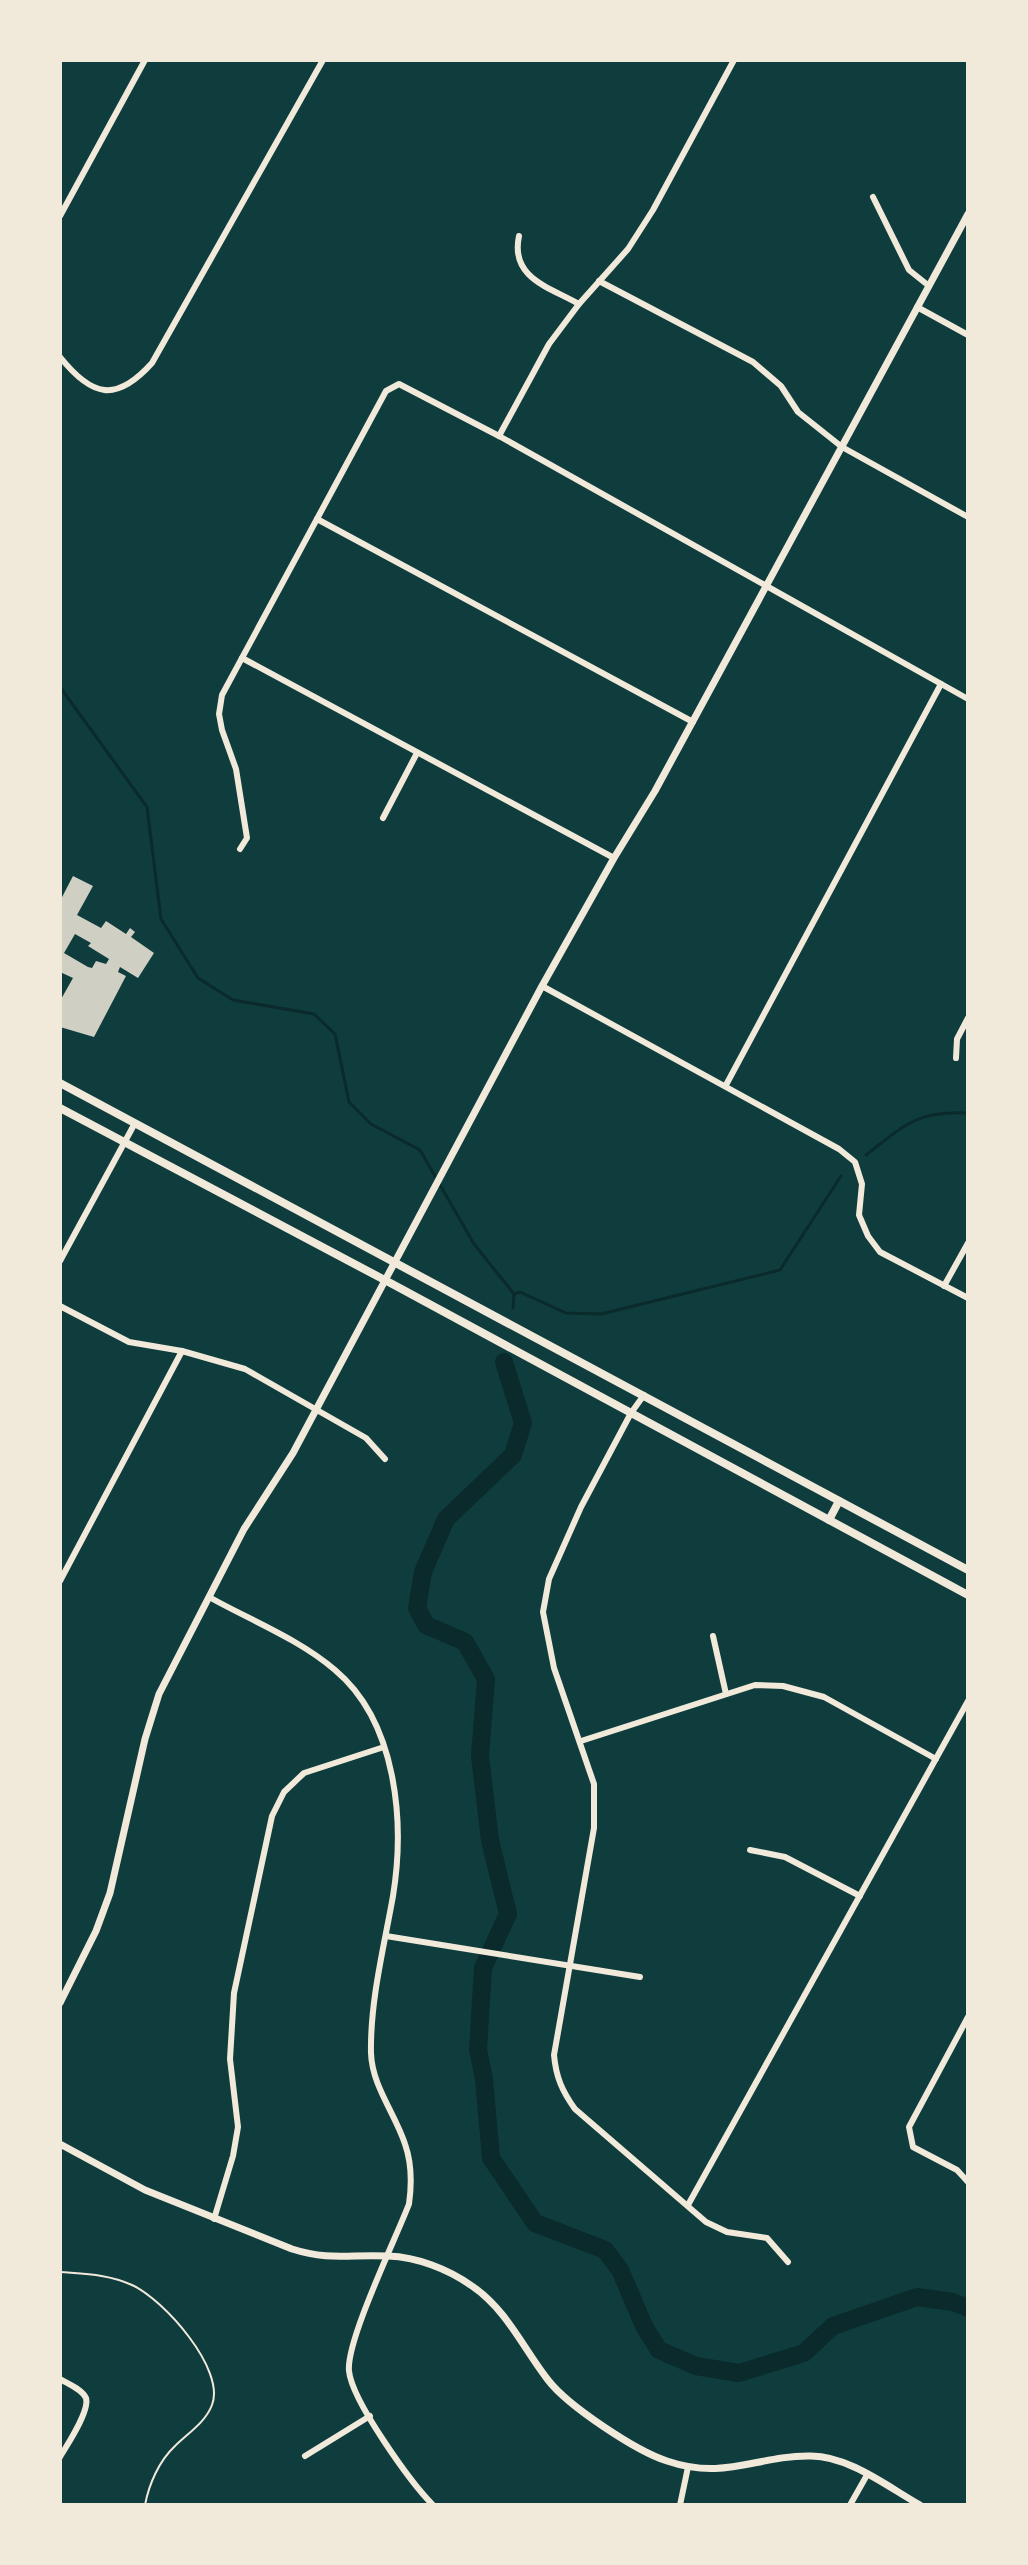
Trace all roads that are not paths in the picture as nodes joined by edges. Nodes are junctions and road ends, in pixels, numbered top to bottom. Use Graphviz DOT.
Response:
graph roads {
  1 [pos="145,60"];
  2 [pos="323,60"];
  3 [pos="734,60"];
  4 [pos="873,197"];
  5 [pos="968,214"];
  6 [pos="60,216"];
  7 [pos="519,236"];
  8 [pos="599,281"];
  9 [pos="929,286"];
  10 [pos="579,304"];
  11 [pos="917,307"];
  12 [pos="968,335"];
  13 [pos="60,357"];
  14 [pos="499,436"];
  15 [pos="842,447"];
  16 [pos="968,517"];
  17 [pos="317,519"];
  18 [pos="766,586"];
  19 [pos="242,658"];
  20 [pos="941,684"];
  21 [pos="968,699"];
  22 [pos="693,722"];
  23 [pos="417,753"];
  24 [pos="383,818"];
  25 [pos="240,849"];
  26 [pos="614,858"];
  27 [pos="542,986"];
  28 [pos="968,1018"];
  29 [pos="956,1058"];
  30 [pos="60,1083"];
  31 [pos="726,1085"];
  32 [pos="60,1108"];
  33 [pos="135,1123"];
  34 [pos="125,1142"];
  35 [pos="968,1243"];
  36 [pos="60,1261"];
  37 [pos="395,1262"];
  38 [pos="385,1280"];
  39 [pos="944,1286"];
  40 [pos="968,1298"];
  41 [pos="60,1306"];
  42 [pos="182,1351"];
  43 [pos="644,1395"];
  44 [pos="316,1409"];
  45 [pos="631,1413"];
  46 [pos="385,1459"];
  47 [pos="839,1501"];
  48 [pos="829,1520"];
  49 [pos="968,1570"];
  50 [pos="60,1581"];
  51 [pos="968,1595"];
  52 [pos="209,1597"];
  53 [pos="713,1636"];
  54 [pos="726,1694"];
  55 [pos="968,1701"];
  56 [pos="581,1741"];
  57 [pos="384,1747"];
  58 [pos="936,1759"];
  59 [pos="750,1850"];
  60 [pos="860,1896"];
  61 [pos="386,1936"];
  62 [pos="570,1966"];
  63 [pos="640,1977"];
  64 [pos="60,2003"];
  65 [pos="968,2017"];
  66 [pos="60,2144"];
  67 [pos="968,2182"];
  68 [pos="688,2205"];
  69 [pos="214,2219"];
  70 [pos="389,2256"];
  71 [pos="788,2262"];
  72 [pos="60,2379"];
  73 [pos="370,2416"];
  74 [pos="305,2456"];
  75 [pos="60,2457"];
  76 [pos="688,2467"];
  77 [pos="867,2475"];
  78 [pos="433,2505"];
  79 [pos="680,2505"];
  80 [pos="850,2505"];
  81 [pos="920,2505"];
  1 -- 6 [label="street"];
  2 -- 13 [label="street"];
  3 -- 8 [label="street"];
  4 -- 9 [label="street"];
  5 -- 9 [label="street"];
  7 -- 10 [label="street"];
  8 -- 10 [label="street"];
  8 -- 15 [label="street"];
  9 -- 11 [label="street"];
  10 -- 14 [label="street"];
  11 -- 12 [label="street"];
  11 -- 15 [label="street"];
  14 -- 17 [label="street"];
  14 -- 18 [label="street"];
  15 -- 16 [label="street"];
  15 -- 18 [label="street"];
  17 -- 19 [label="street"];
  17 -- 22 [label="street"];
  18 -- 20 [label="street"];
  18 -- 22 [label="street"];
  19 -- 23 [label="street"];
  19 -- 25 [label="street"];
  20 -- 21 [label="street"];
  20 -- 31 [label="street"];
  22 -- 26 [label="street"];
  23 -- 24 [label="street"];
  23 -- 26 [label="street"];
  26 -- 27 [label="street"];
  27 -- 31 [label="street"];
  27 -- 37 [label="street"];
  28 -- 29 [label="street"];
  30 -- 33 [label="main road"];
  31 -- 39 [label="street"];
  32 -- 34 [label="main road"];
  33 -- 34 [label="street"];
  33 -- 37 [label="main road"];
  34 -- 36 [label="street"];
  34 -- 38 [label="main road"];
  35 -- 39 [label="street"];
  37 -- 38 [label="street"];
  37 -- 43 [label="main road"];
  38 -- 44 [label="street"];
  38 -- 45 [label="main road"];
  39 -- 40 [label="street"];
  41 -- 42 [label="street"];
  42 -- 44 [label="street"];
  42 -- 50 [label="street"];
  43 -- 45 [label="street"];
  43 -- 47 [label="main road"];
  44 -- 46 [label="street"];
  44 -- 52 [label="street"];
  45 -- 48 [label="main road"];
  45 -- 56 [label="street"];
  47 -- 48 [label="main road"];
  47 -- 49 [label="main road"];
  48 -- 51 [label="main road"];
  52 -- 57 [label="street"];
  52 -- 64 [label="street"];
  53 -- 54 [label="street"];
  54 -- 56 [label="street"];
  54 -- 58 [label="street"];
  55 -- 58 [label="street"];
  56 -- 62 [label="street"];
  57 -- 61 [label="street"];
  57 -- 69 [label="street"];
  58 -- 60 [label="street"];
  59 -- 60 [label="street"];
  60 -- 68 [label="street"];
  61 -- 62 [label="street"];
  61 -- 70 [label="street"];
  62 -- 63 [label="street"];
  62 -- 68 [label="street"];
  65 -- 67 [label="street"];
  66 -- 69 [label="street"];
  68 -- 71 [label="street"];
  69 -- 70 [label="street"];
  70 -- 73 [label="street"];
  70 -- 76 [label="street"];
  72 -- 75 [label="street"];
  73 -- 74 [label="street"];
  73 -- 78 [label="street"];
  76 -- 77 [label="street"];
  76 -- 79 [label="street"];
  77 -- 80 [label="street"];
  77 -- 81 [label="street"];
}
